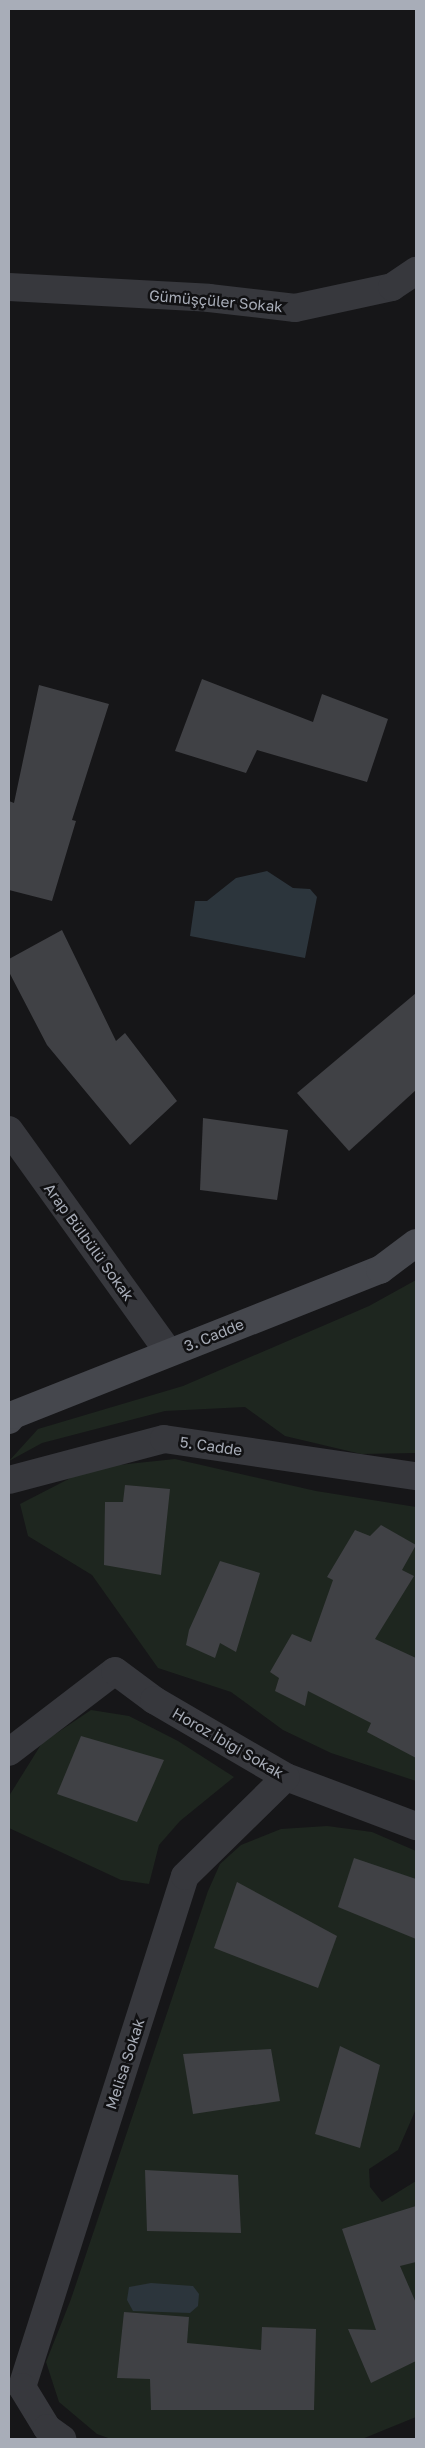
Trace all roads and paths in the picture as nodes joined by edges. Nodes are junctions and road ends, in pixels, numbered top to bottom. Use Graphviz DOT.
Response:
graph roads {
  1 [pos="416,271"];
  2 [pos="9,287"];
  3 [pos="9,1130"];
  4 [pos="416,1243"];
  5 [pos="169,1353"];
  6 [pos="9,1420"];
  7 [pos="416,1476"];
  8 [pos="9,1480"];
  9 [pos="9,1752"];
  10 [pos="286,1777"];
  11 [pos="416,1826"];
  12 [pos="16,2388"];
  13 [pos="62,2439"];
  1 -- 2 [label="street, Gümüşçüler Sokak"];
  3 -- 5 [label="street, Arap Bülbülü Sokak"];
  4 -- 5 [label="main road, 3. Cadde"];
  5 -- 6 [label="main road, 3. Cadde"];
  7 -- 8 [label="street, 5. Cadde"];
  9 -- 10 [label="street, Horoz İbiği Sokak"];
  10 -- 11 [label="street, Horoz İbiği Sokak"];
  10 -- 12 [label="street, Melisa Sokak"];
  12 -- 13 [label="street"];
}
